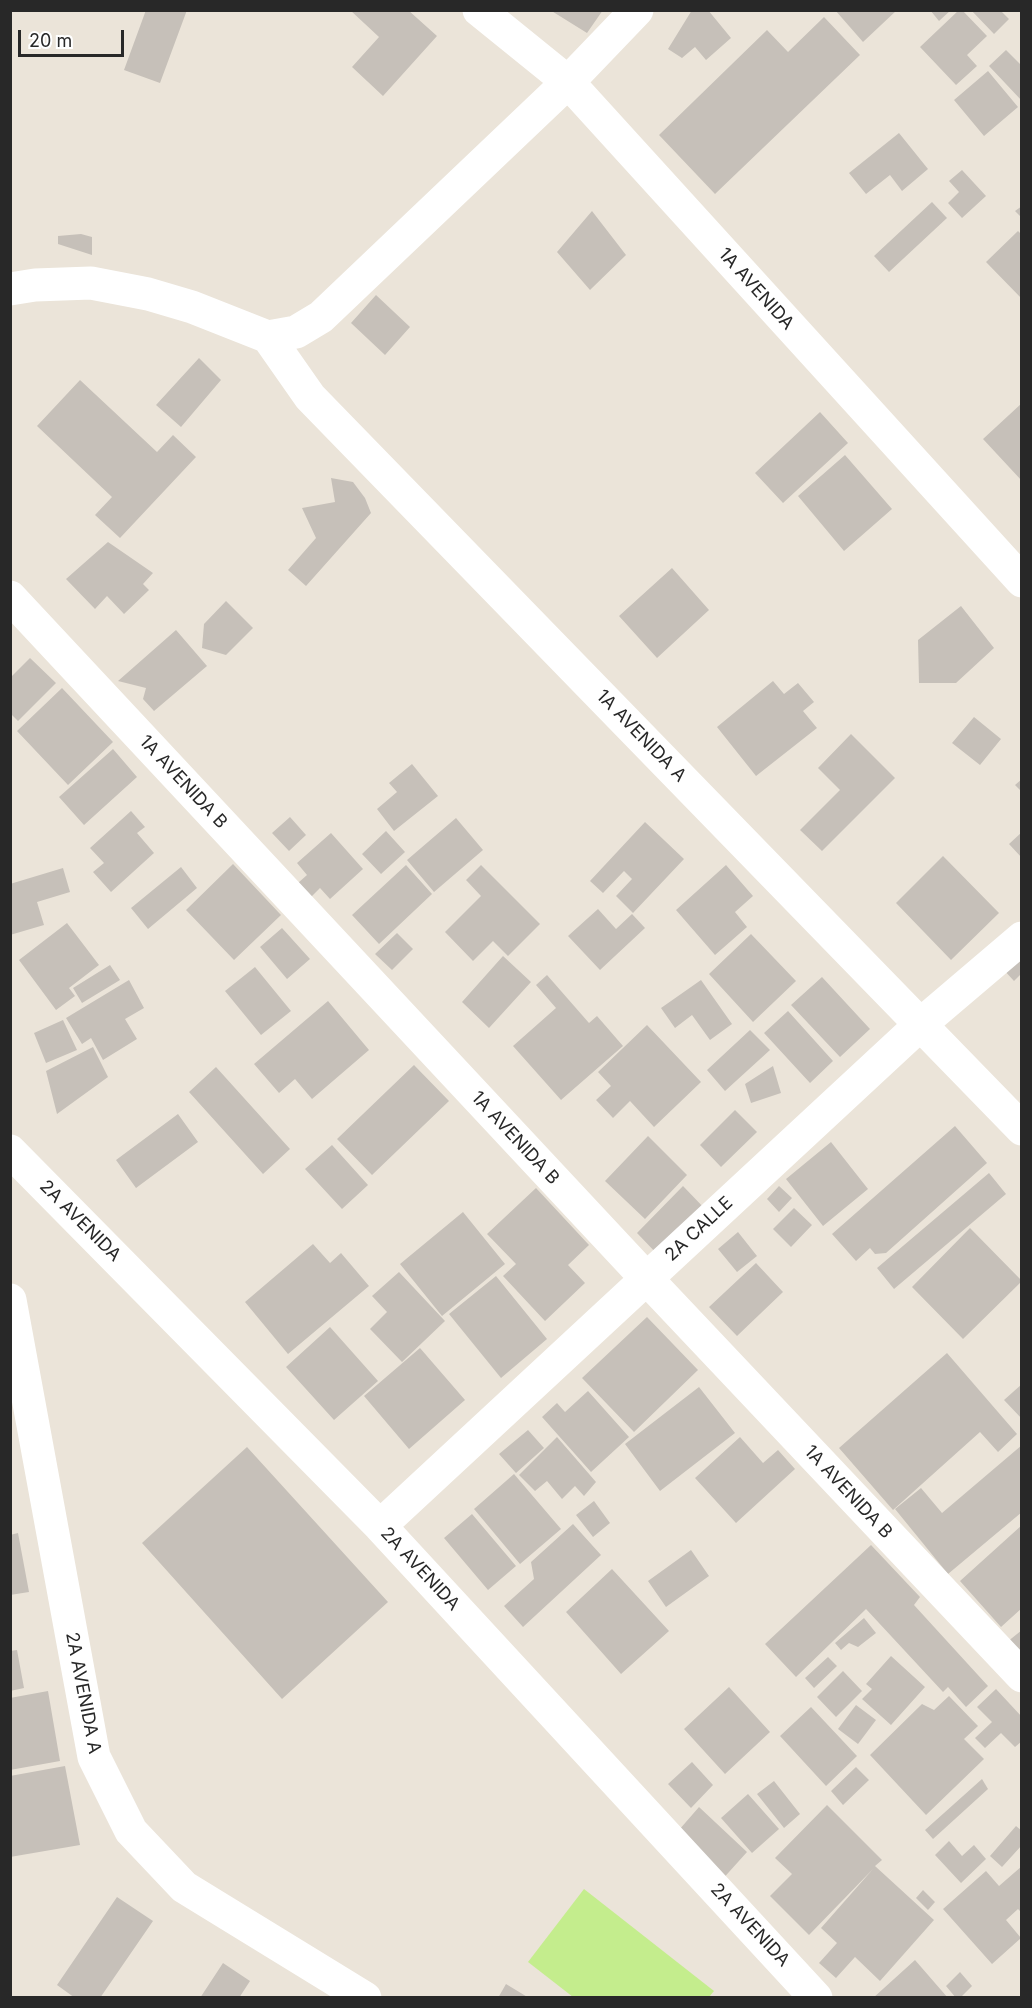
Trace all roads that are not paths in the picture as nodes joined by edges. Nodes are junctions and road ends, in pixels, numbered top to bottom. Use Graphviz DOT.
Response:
graph roads {
  1 [pos="478,10"];
  2 [pos="637,10"];
  3 [pos="568,82"];
  4 [pos="10,290"];
  5 [pos="268,337"];
  6 [pos="1022,581"];
  7 [pos="10,597"];
  8 [pos="1022,938"];
  9 [pos="921,1024"];
  10 [pos="1022,1129"];
  11 [pos="10,1151"];
  12 [pos="646,1278"];
  13 [pos="10,1299"];
  14 [pos="380,1526"];
  15 [pos="1022,1676"];
  16 [pos="815,1997"];
  17 [pos="365,1998"];
  1 -- 3 [label="street, 1A AVENIDA"];
  2 -- 3 [label="street"];
  3 -- 5 [label="street"];
  3 -- 6 [label="street, 1A AVENIDA"];
  4 -- 5 [label="street"];
  5 -- 9 [label="street, 1A AVENIDA A"];
  7 -- 12 [label="street, 1A AVENIDA B"];
  8 -- 9 [label="street, 2A CALLE"];
  9 -- 10 [label="street, 1A AVENIDA A"];
  9 -- 12 [label="street, 2A CALLE"];
  11 -- 14 [label="street, 2A AVENIDA"];
  12 -- 14 [label="street, 2A CALLE"];
  12 -- 15 [label="street, 1A AVENIDA B"];
  13 -- 17 [label="street, 2A AVENIDA A"];
  14 -- 16 [label="street, 2A AVENIDA"];
}
